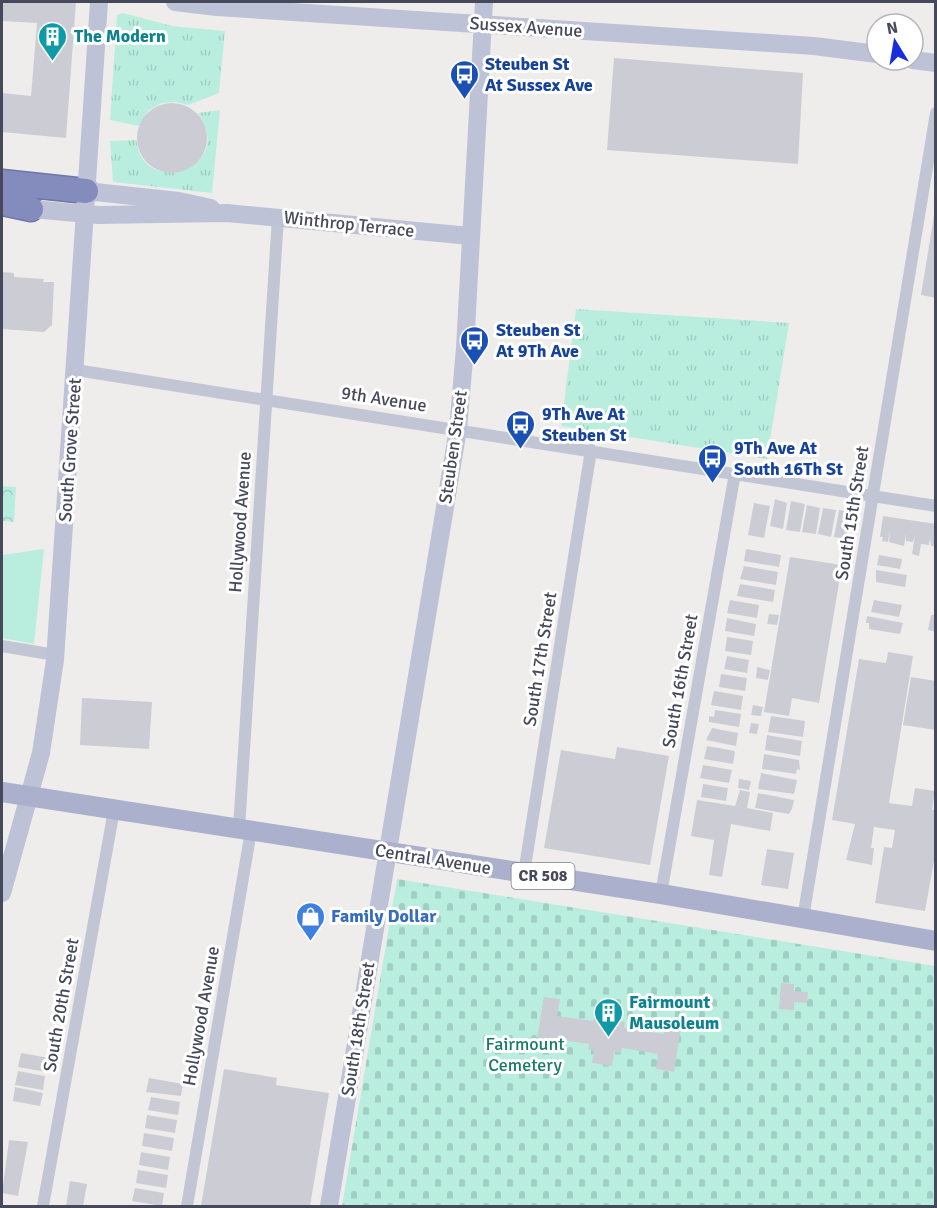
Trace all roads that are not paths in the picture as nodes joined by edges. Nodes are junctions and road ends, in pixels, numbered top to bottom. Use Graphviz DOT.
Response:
graph roads {
  1 [pos="99,2"];
  2 [pos="175,2"];
  3 [pos="484,2"];
  4 [pos="483,24"];
  5 [pos="865,52"];
  6 [pos="936,113"];
  7 [pos="2,182"];
  8 [pos="2,203"];
  9 [pos="86,203"];
  10 [pos="2,208"];
  11 [pos="31,209"];
  12 [pos="278,217"];
  13 [pos="470,236"];
  14 [pos="76,370"];
  15 [pos="266,399"];
  16 [pos="458,429"];
  17 [pos="591,450"];
  18 [pos="735,473"];
  19 [pos="874,496"];
  20 [pos="936,507"];
  21 [pos="2,646"];
  22 [pos="55,655"];
  23 [pos="2,792"];
  24 [pos="30,797"];
  25 [pos="114,810"];
  26 [pos="245,830"];
  27 [pos="386,852"];
  28 [pos="524,873"];
  29 [pos="2,893"];
  30 [pos="661,894"];
  31 [pos="803,918"];
  32 [pos="936,941"];
  33 [pos="43,1206"];
  34 [pos="187,1206"];
  35 [pos="329,1206"];
  1 -- 9 [label="main road, South Grove Street"];
  2 -- 4 [label="main road, Sussex Avenue"];
  3 -- 4 [label="main road, Steuben Street"];
  4 -- 5 [label="main road, Sussex Avenue"];
  4 -- 13 [label="main road, Steuben Street"];
  6 -- 19 [label="street, South 15th Street"];
  7 -- 9 [label="highway"];
  8 -- 11 [label="highway"];
  9 -- 11 [label="main road, Winthrop Terrace"];
  9 -- 12 [label="main road, Winthrop Terrace"];
  9 -- 14 [label="main road, South Grove Street"];
  10 -- 11 [label="main road, Winthrop Terrace"];
  12 -- 13 [label="main road, Winthrop Terrace"];
  12 -- 15 [label="street, Hollywood Avenue"];
  13 -- 16 [label="main road, Steuben Street"];
  14 -- 15 [label="street, 9th Avenue"];
  14 -- 22 [label="main road, South Grove Street"];
  15 -- 16 [label="street, 9th Avenue"];
  15 -- 26 [label="street, Hollywood Avenue"];
  16 -- 17 [label="street, 9th Avenue"];
  16 -- 27 [label="main road, Steuben Street"];
  17 -- 18 [label="street, 9th Avenue"];
  17 -- 28 [label="street, South 17th Street"];
  18 -- 19 [label="street, 9th Avenue"];
  18 -- 30 [label="street, South 16th Street"];
  19 -- 20 [label="street, 9th Avenue"];
  19 -- 31 [label="street, South 15th Street"];
  21 -- 22 [label="street"];
  22 -- 24 [label="main road, South Grove Street"];
  23 -- 24 [label="main road, Central Avenue / CR 508"];
  24 -- 25 [label="main road, Central Avenue / CR 508"];
  24 -- 29 [label="main road, South Grove Street"];
  25 -- 26 [label="main road, Central Avenue / CR 508"];
  25 -- 33 [label="street, South 20th Street"];
  26 -- 27 [label="main road, Central Avenue / CR 508"];
  26 -- 34 [label="street, Hollywood Avenue"];
  27 -- 28 [label="main road, Central Avenue / CR 508"];
  27 -- 35 [label="main road, South 18th Street"];
  28 -- 30 [label="main road, Central Avenue / CR 508"];
  30 -- 31 [label="main road, Central Avenue / CR 508"];
  31 -- 32 [label="main road, Central Avenue / CR 508"];
}
